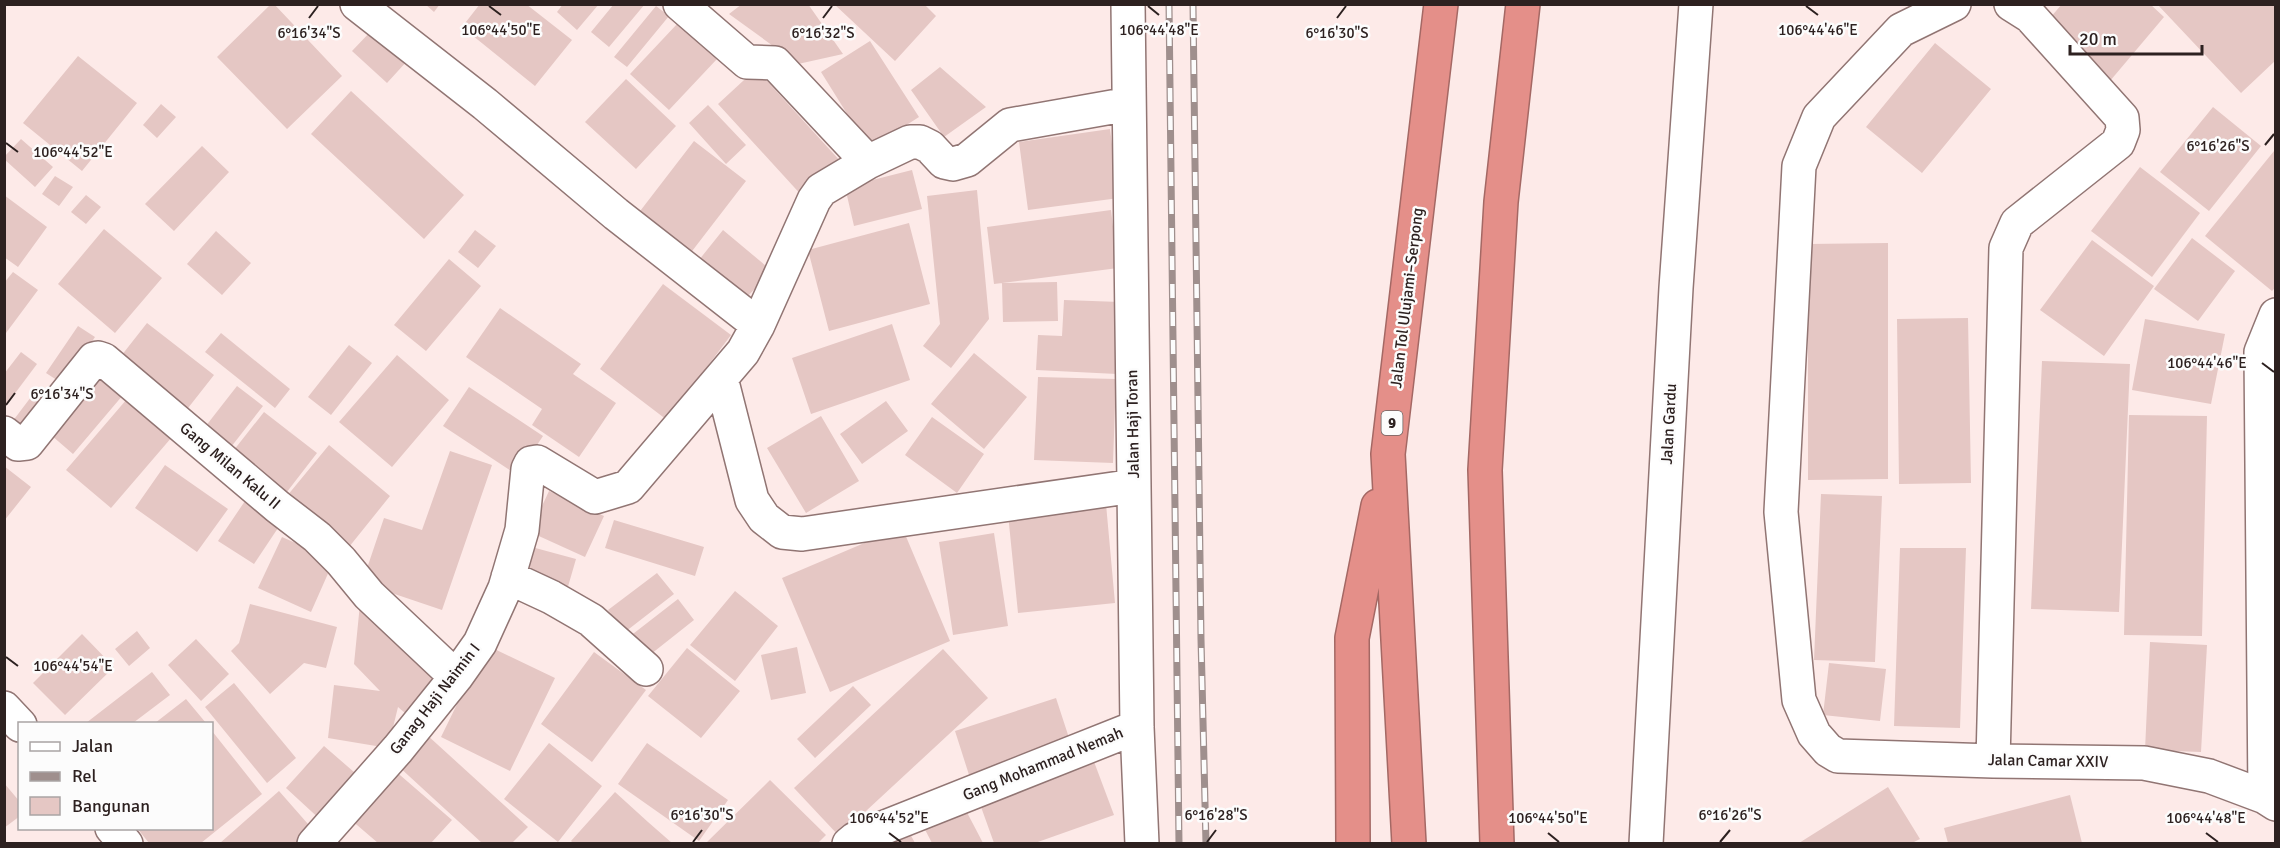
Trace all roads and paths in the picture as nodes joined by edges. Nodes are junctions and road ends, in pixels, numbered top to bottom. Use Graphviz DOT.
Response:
graph roads {
  1 [pos="357,4"];
  2 [pos="680,4"];
  3 [pos="1128,4"];
  4 [pos="1441,4"];
  5 [pos="1523,4"];
  6 [pos="1696,4"];
  7 [pos="1954,4"];
  8 [pos="2011,4"];
  9 [pos="1130,104"];
  10 [pos="867,162"];
  11 [pos="2276,315"];
  12 [pos="758,325"];
  13 [pos="722,378"];
  14 [pos="4,433"];
  15 [pos="1388,454"];
  16 [pos="1134,486"];
  17 [pos="508,577"];
  18 [pos="646,669"];
  19 [pos="456,677"];
  20 [pos="4,708"];
  21 [pos="18,723"];
  22 [pos="1137,727"];
  23 [pos="1993,761"];
  24 [pos="2270,800"];
  25 [pos="114,830"];
  26 [pos="126,843"];
  27 [pos="314,843"];
  28 [pos="849,843"];
  29 [pos="1142,843"];
  30 [pos="1353,843"];
  31 [pos="1409,843"];
  32 [pos="1497,843"];
  33 [pos="1646,843"];
  1 -- 12 [label="street"];
  2 -- 10 [label="street"];
  3 -- 9 [label="street, Jalan Haji Toran"];
  4 -- 15 [label="highway, Jalan Tol Ulujami–Serpong / 9"];
  5 -- 32 [label="highway"];
  6 -- 33 [label="street, Jalan Gardu"];
  7 -- 23 [label="street, Jalan Camar XXIV"];
  8 -- 23 [label="street"];
  9 -- 10 [label="street"];
  9 -- 16 [label="street, Jalan Haji Toran"];
  10 -- 12 [label="street"];
  11 -- 24 [label="street, Jalan Camar XXIV"];
  12 -- 13 [label="street"];
  13 -- 16 [label="street"];
  13 -- 17 [label="street, Ganag Haji Naimin I"];
  14 -- 19 [label="street, Gang Milan Kalu II"];
  15 -- 30 [label="highway"];
  15 -- 31 [label="highway, Jalan Tol Ulujami–Serpong / 9"];
  16 -- 22 [label="street, Jalan Haji Toran"];
  17 -- 18 [label="street"];
  17 -- 19 [label="street, Ganag Haji Naimin I"];
  19 -- 27 [label="street, Ganag Haji Naimin I"];
  20 -- 21 [label="street"];
  22 -- 28 [label="street, Gang Mohammad Nemah"];
  22 -- 29 [label="street, Jalan Haji Toran"];
  23 -- 24 [label="street, Jalan Camar XXIV"];
  25 -- 26 [label="street"];
}
